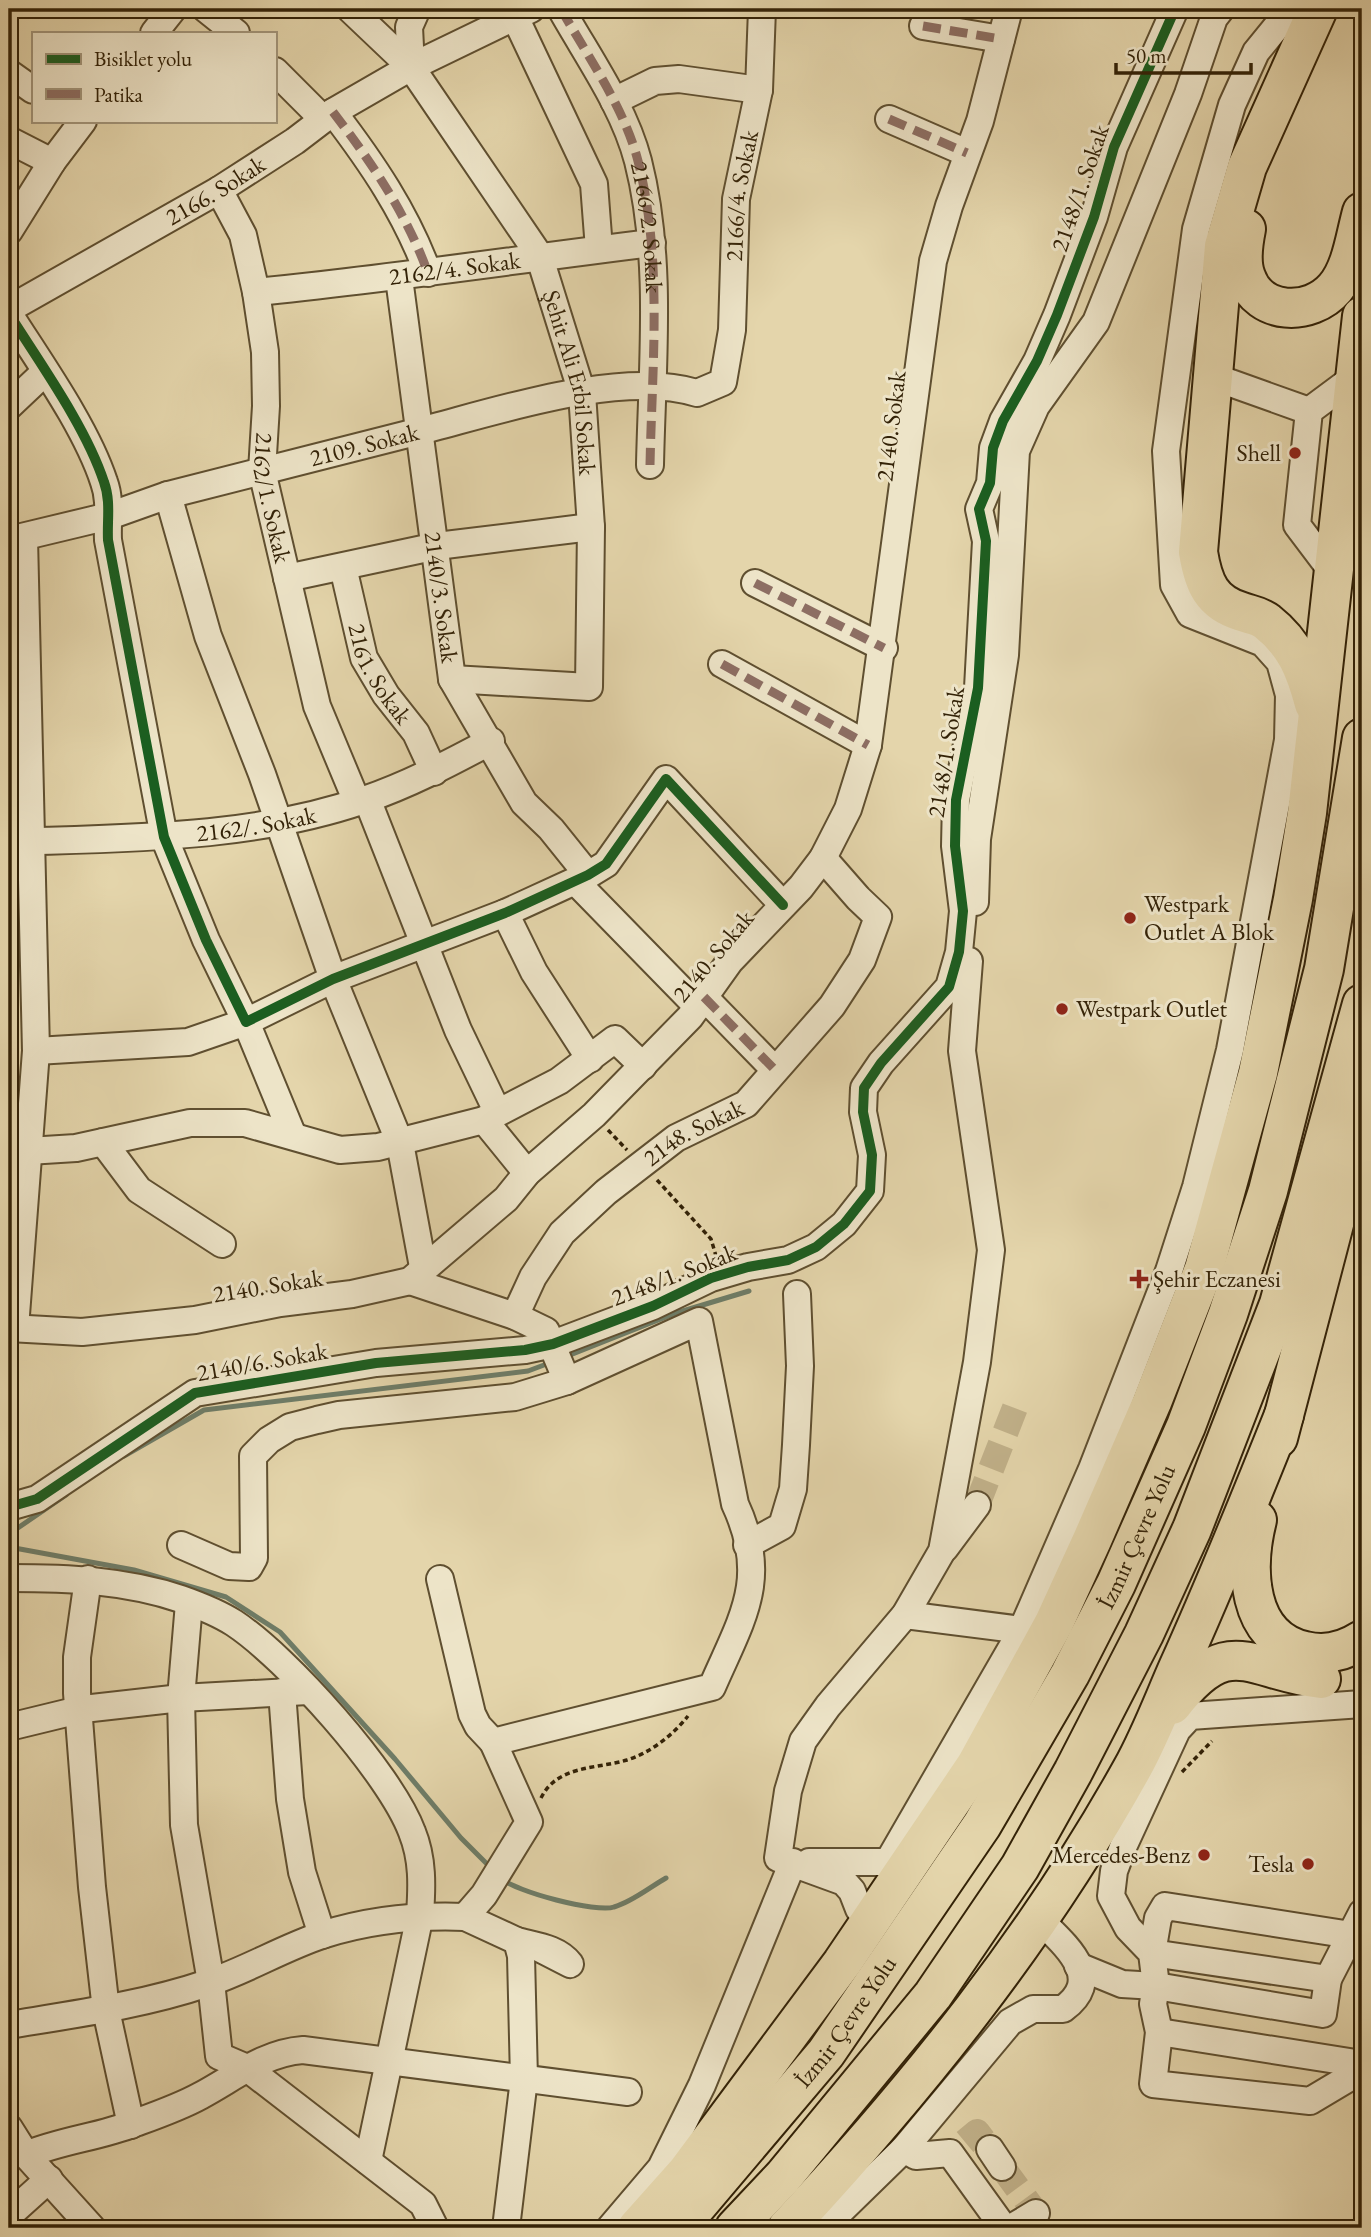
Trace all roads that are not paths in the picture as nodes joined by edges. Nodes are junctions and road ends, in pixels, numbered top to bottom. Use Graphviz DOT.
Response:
graph roads {
  1 [pos="173,9"];
  2 [pos="206,9"];
  3 [pos="350,9"];
  4 [pos="417,9"];
  5 [pos="561,9"];
  6 [pos="762,9"];
  7 [pos="1009,9"];
  8 [pos="1175,9"];
  9 [pos="1221,9"];
  10 [pos="1291,9"];
  11 [pos="1318,9"];
  12 [pos="1342,9"];
  13 [pos="523,13"];
  14 [pos="923,26"];
  15 [pos="155,32"];
  16 [pos="235,32"];
  17 [pos="1001,39"];
  18 [pos="411,67"];
  19 [pos="276,72"];
  20 [pos="9,73"];
  21 [pos="32,89"];
  22 [pos="759,90"];
  23 [pos="614,101"];
  24 [pos="328,116"];
  25 [pos="889,119"];
  26 [pos="80,122"];
  27 [pos="9,140"];
  28 [pos="967,153"];
  29 [pos="52,162"];
  30 [pos="219,190"];
  31 [pos="1362,212"];
  32 [pos="9,231"];
  33 [pos="652,243"];
  34 [pos="599,249"];
  35 [pos="539,255"];
  36 [pos="428,273"];
  37 [pos="399,278"];
  38 [pos="256,292"];
  39 [pos="9,312"];
  40 [pos="1362,316"];
  41 [pos="45,372"];
  42 [pos="1211,376"];
  43 [pos="1356,376"];
  44 [pos="723,382"];
  45 [pos="652,384"];
  46 [pos="582,393"];
  47 [pos="9,407"];
  48 [pos="1309,411"];
  49 [pos="421,431"];
  50 [pos="650,465"];
  51 [pos="262,471"];
  52 [pos="168,495"];
  53 [pos="109,516"];
  54 [pos="591,527"];
  55 [pos="17,539"];
  56 [pos="437,546"];
  57 [pos="343,567"];
  58 [pos="1334,575"];
  59 [pos="287,578"];
  60 [pos="755,583"];
  61 [pos="884,648"];
  62 [pos="722,664"];
  63 [pos="452,679"];
  64 [pos="1316,712"];
  65 [pos="1362,738"];
  66 [pos="491,741"];
  67 [pos="868,744"];
  68 [pos="434,772"];
  69 [pos="362,801"];
  70 [pos="279,821"];
  71 [pos="164,837"];
  72 [pos="20,841"];
  73 [pos="823,858"];
  74 [pos="582,878"];
  75 [pos="783,905"];
  76 [pos="505,913"];
  77 [pos="1285,942"];
  78 [pos="424,945"];
  79 [pos="1246,961"];
  80 [pos="333,979"];
  81 [pos="701,1002"];
  82 [pos="1362,1004"];
  83 [pos="246,1021"];
  84 [pos="36,1051"];
  85 [pos="590,1059"];
  86 [pos="643,1066"];
  87 [pos="775,1070"];
  88 [pos="491,1116"];
  89 [pos="1362,1116"];
  90 [pos="293,1136"];
  91 [pos="103,1143"];
  92 [pos="400,1143"];
  93 [pos="28,1152"];
  94 [pos="527,1173"];
  95 [pos="222,1244"];
  96 [pos="416,1274"];
  97 [pos="797,1294"];
  98 [pos="515,1315"];
  99 [pos="12,1328"];
  100 [pos="553,1344"];
  101 [pos="567,1381"];
  102 [pos="1284,1415"];
  103 [pos="977,1505"];
  104 [pos="9,1507"];
  105 [pos="181,1545"];
  106 [pos="747,1545"];
  107 [pos="942,1551"];
  108 [pos="9,1577"];
  109 [pos="88,1579"];
  110 [pos="440,1580"];
  111 [pos="189,1603"];
  112 [pos="905,1615"];
  113 [pos="1022,1630"];
  114 [pos="1362,1640"];
  115 [pos="1362,1669"];
  116 [pos="295,1691"];
  117 [pos="181,1698"];
  118 [pos="1362,1704"];
  119 [pos="78,1710"];
  120 [pos="9,1727"];
  121 [pos="1149,1735"];
  122 [pos="493,1742"];
  123 [pos="793,1862"];
  124 [pos="888,1862"];
  125 [pos="859,1909"];
  126 [pos="419,1915"];
  127 [pos="464,1917"];
  128 [pos="1039,1919"];
  129 [pos="1357,1924"];
  130 [pos="322,1935"];
  131 [pos="1152,1953"];
  132 [pos="1079,1979"];
  133 [pos="1328,1979"];
  134 [pos="211,1982"];
  135 [pos="1155,1995"];
  136 [pos="106,2010"];
  137 [pos="9,2025"];
  138 [pos="1159,2032"];
  139 [pos="388,2063"];
  140 [pos="1362,2064"];
  141 [pos="247,2068"];
  142 [pos="1362,2070"];
  143 [pos="524,2079"];
  144 [pos="628,2092"];
  145 [pos="744,2095"];
  146 [pos="131,2125"];
  147 [pos="9,2128"];
  148 [pos="904,2149"];
  149 [pos="26,2155"];
  150 [pos="368,2161"];
  151 [pos="49,2179"];
  152 [pos="1036,2213"];
  153 [pos="9,2214"];
  154 [pos="92,2228"];
  155 [pos="435,2228"];
  156 [pos="506,2228"];
  157 [pos="610,2228"];
  158 [pos="637,2228"];
  159 [pos="678,2228"];
  160 [pos="734,2228"];
  161 [pos="787,2228"];
  162 [pos="823,2228"];
  163 [pos="1004,2228"];
  164 [pos="1011,2228"];
  1 -- 15 [label="street"];
  2 -- 16 [label="street"];
  3 -- 18 [label="street, Şehit Ali Erbil Sokak"];
  4 -- 18 [label="street"];
  5 -- 23 [label="street, 2166/2. Sokak"];
  6 -- 22 [label="street, 2166/4. Sokak"];
  7 -- 17 [label="street, 2140. Sokak"];
  8 -- 100 [label="street, 2148/1. Sokak"];
  9 -- 107 [label="street"];
  10 -- 79 [label="street"];
  11 -- 42 [label="highway"];
  12 -- 31 [label="highway"];
  13 -- 18 [label="street, 2166. Sokak"];
  13 -- 34 [label="street"];
  14 -- 17 [label="street"];
  17 -- 28 [label="street, 2140. Sokak"];
  18 -- 24 [label="street, 2166. Sokak"];
  18 -- 35 [label="street, Şehit Ali Erbil Sokak"];
  19 -- 24 [label="street"];
  20 -- 21 [label="street"];
  22 -- 23 [label="street"];
  22 -- 44 [label="street, 2166/4. Sokak"];
  23 -- 33 [label="street, 2166/2. Sokak"];
  24 -- 30 [label="street, 2166. Sokak"];
  24 -- 36 [label="street"];
  25 -- 28 [label="street"];
  26 -- 29 [label="street"];
  27 -- 29 [label="street"];
  28 -- 61 [label="street, 2140. Sokak"];
  29 -- 32 [label="street"];
  30 -- 38 [label="street, 2162/1. Sokak"];
  30 -- 39 [label="street, 2166. Sokak"];
  33 -- 34 [label="street, 2162/4. Sokak"];
  33 -- 45 [label="street, 2166/2. Sokak"];
  34 -- 35 [label="street, 2162/4. Sokak"];
  35 -- 36 [label="street, 2162/4. Sokak"];
  35 -- 46 [label="street, Şehit Ali Erbil Sokak"];
  36 -- 37 [label="street, 2162/4. Sokak"];
  37 -- 38 [label="street, 2162/4. Sokak"];
  37 -- 49 [label="street, 2140/3. Sokak"];
  38 -- 51 [label="street, 2162/1. Sokak"];
  39 -- 41 [label="street"];
  40 -- 43 [label="highway"];
  41 -- 47 [label="street"];
  41 -- 53 [label="street"];
  42 -- 48 [label="street"];
  42 -- 64 [label="highway"];
  43 -- 48 [label="street"];
  43 -- 58 [label="highway"];
  44 -- 45 [label="street, 2109. Sokak"];
  45 -- 46 [label="street, 2109. Sokak"];
  45 -- 50 [label="street, 2166/2. Sokak"];
  46 -- 49 [label="street, 2109. Sokak"];
  46 -- 54 [label="street, Şehit Ali Erbil Sokak"];
  48 -- 58 [label="street"];
  49 -- 51 [label="street, 2109. Sokak"];
  49 -- 56 [label="street, 2140/3. Sokak"];
  51 -- 52 [label="street, 2109. Sokak"];
  51 -- 59 [label="street, 2162/1. Sokak"];
  52 -- 53 [label="street, 2109. Sokak"];
  52 -- 70 [label="street"];
  53 -- 55 [label="street, 2109. Sokak"];
  53 -- 71 [label="street"];
  54 -- 56 [label="street"];
  54 -- 63 [label="street, Şehit Ali Erbil Sokak"];
  55 -- 72 [label="street"];
  56 -- 57 [label="street"];
  56 -- 63 [label="street, 2140/3. Sokak"];
  57 -- 59 [label="street"];
  57 -- 68 [label="street, 2161. Sokak"];
  58 -- 64 [label="highway"];
  59 -- 69 [label="street, 2162/1. Sokak"];
  60 -- 61 [label="street"];
  61 -- 67 [label="street, 2140. Sokak"];
  62 -- 67 [label="street"];
  63 -- 66 [label="street, 2140/3. Sokak"];
  64 -- 77 [label="highway"];
  65 -- 159 [label="highway, İzmir Çevre Yolu"];
  66 -- 68 [label="street, 2162/. Sokak"];
  66 -- 74 [label="street, 2140/3. Sokak"];
  67 -- 73 [label="street, 2140. Sokak"];
  68 -- 69 [label="street, 2162/. Sokak"];
  69 -- 70 [label="street, 2162/. Sokak"];
  69 -- 78 [label="street, 2162/1. Sokak"];
  70 -- 71 [label="street, 2162/. Sokak"];
  70 -- 80 [label="street"];
  71 -- 72 [label="street, 2162/. Sokak"];
  71 -- 83 [label="street"];
  72 -- 84 [label="street"];
  73 -- 75 [label="street, 2140. Sokak"];
  73 -- 87 [label="street, 2148. Sokak"];
  74 -- 75 [label="street"];
  74 -- 76 [label="street"];
  74 -- 81 [label="street, 2140/3. Sokak"];
  75 -- 81 [label="street, 2140. Sokak"];
  76 -- 78 [label="street"];
  76 -- 85 [label="street"];
  77 -- 79 [label="street"];
  77 -- 145 [label="highway"];
  78 -- 80 [label="street"];
  78 -- 88 [label="street, 2162/1. Sokak"];
  79 -- 113 [label="street"];
  80 -- 83 [label="street"];
  80 -- 92 [label="street"];
  81 -- 86 [label="street, 2140. Sokak"];
  81 -- 87 [label="street, 2140/3. Sokak"];
  82 -- 160 [label="highway, İzmir Çevre Yolu"];
  83 -- 84 [label="street"];
  83 -- 90 [label="street"];
  84 -- 93 [label="street"];
  85 -- 86 [label="street"];
  85 -- 88 [label="street"];
  86 -- 94 [label="street, 2140. Sokak"];
  87 -- 98 [label="street, 2148. Sokak"];
  88 -- 92 [label="street"];
  88 -- 94 [label="street, 2162/1. Sokak"];
  89 -- 102 [label="highway"];
  90 -- 91 [label="street"];
  90 -- 92 [label="street"];
  91 -- 93 [label="street"];
  91 -- 95 [label="street"];
  92 -- 96 [label="street"];
  93 -- 99 [label="street"];
  94 -- 96 [label="street, 2140. Sokak"];
  96 -- 98 [label="street"];
  96 -- 99 [label="street, 2140. Sokak"];
  97 -- 106 [label="street"];
  98 -- 100 [label="street"];
  100 -- 101 [label="street"];
  100 -- 104 [label="street, 2140/6. Sokak"];
  101 -- 105 [label="street"];
  101 -- 106 [label="street"];
  102 -- 114 [label="highway"];
  102 -- 121 [label="highway"];
  103 -- 107 [label="street"];
  106 -- 122 [label="street"];
  107 -- 112 [label="street"];
  108 -- 109 [label="street"];
  109 -- 111 [label="street"];
  109 -- 119 [label="street"];
  110 -- 122 [label="street"];
  111 -- 116 [label="street"];
  111 -- 117 [label="street"];
  112 -- 113 [label="street"];
  112 -- 123 [label="street"];
  113 -- 124 [label="street"];
  115 -- 121 [label="highway"];
  116 -- 117 [label="street"];
  116 -- 126 [label="street"];
  116 -- 130 [label="street"];
  117 -- 119 [label="street"];
  117 -- 134 [label="street"];
  118 -- 131 [label="street"];
  119 -- 120 [label="street"];
  119 -- 136 [label="street"];
  121 -- 128 [label="highway"];
  122 -- 127 [label="street"];
  123 -- 124 [label="street"];
  123 -- 125 [label="street"];
  123 -- 157 [label="street"];
  124 -- 125 [label="street"];
  125 -- 145 [label="street"];
  126 -- 127 [label="street"];
  126 -- 130 [label="street"];
  126 -- 139 [label="street"];
  127 -- 143 [label="street"];
  128 -- 132 [label="street"];
  128 -- 161 [label="highway"];
  129 -- 131 [label="street"];
  129 -- 133 [label="street"];
  130 -- 134 [label="street"];
  131 -- 133 [label="street"];
  131 -- 135 [label="street"];
  132 -- 135 [label="street"];
  132 -- 148 [label="street"];
  133 -- 135 [label="street"];
  134 -- 136 [label="street"];
  134 -- 141 [label="street"];
  135 -- 138 [label="street"];
  136 -- 137 [label="street"];
  136 -- 146 [label="street"];
  138 -- 140 [label="street"];
  138 -- 142 [label="street"];
  139 -- 141 [label="street"];
  139 -- 143 [label="street"];
  139 -- 150 [label="street"];
  141 -- 146 [label="street"];
  141 -- 150 [label="street"];
  143 -- 144 [label="street"];
  143 -- 156 [label="street"];
  145 -- 158 [label="highway"];
  146 -- 149 [label="street"];
  147 -- 149 [label="street"];
  148 -- 162 [label="street"];
  148 -- 163 [label="street"];
  149 -- 151 [label="street"];
  150 -- 155 [label="street"];
  151 -- 153 [label="street"];
  151 -- 154 [label="street"];
  152 -- 164 [label="street"];
}
